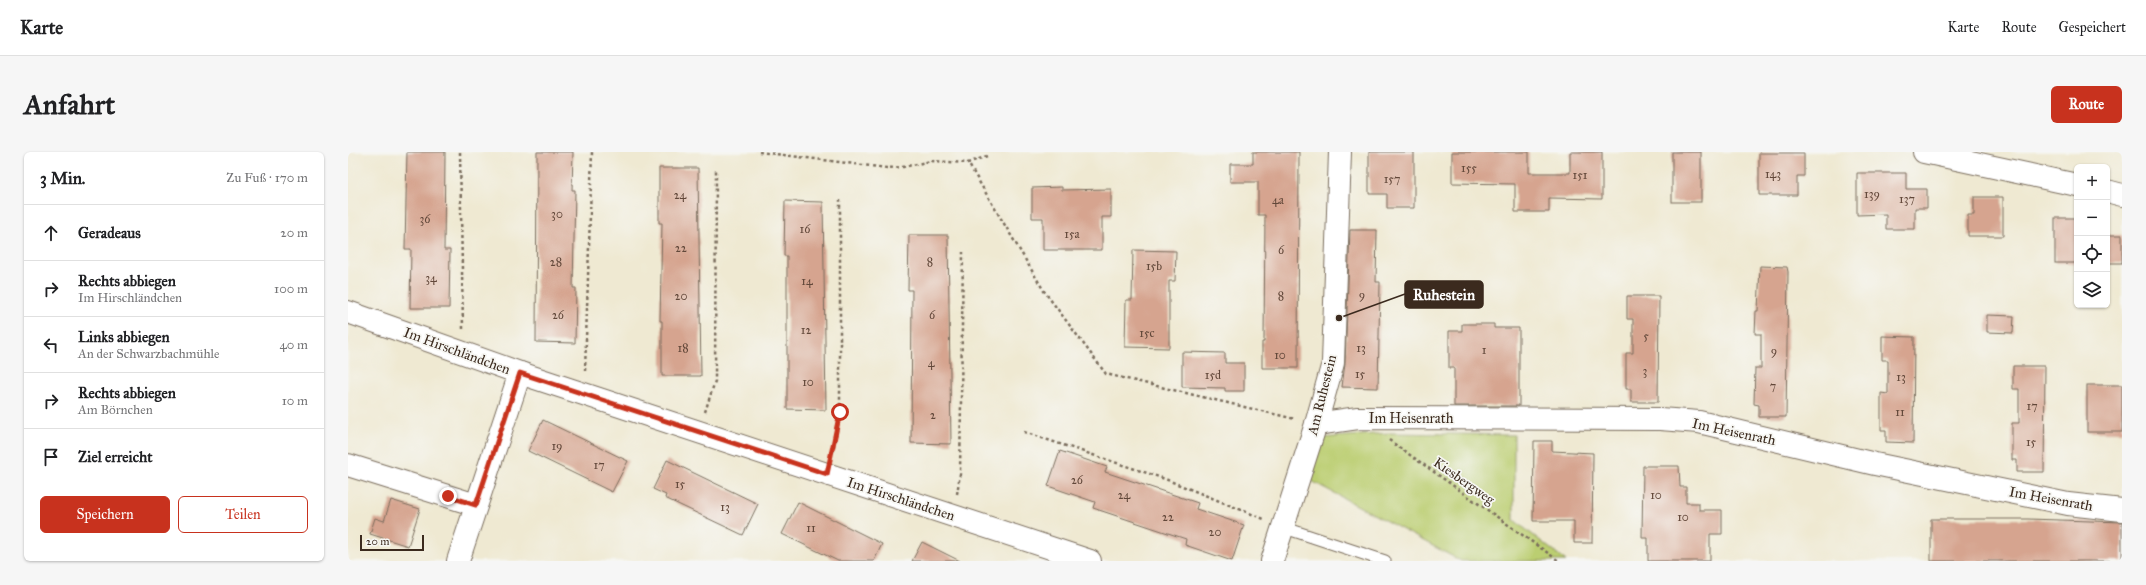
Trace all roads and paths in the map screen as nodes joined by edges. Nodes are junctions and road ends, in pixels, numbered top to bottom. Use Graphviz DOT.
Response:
graph roads {
  1 [pos="460,152"];
  2 [pos="592,152"];
  3 [pos="759,152"];
  4 [pos="1340,152"];
  5 [pos="1924,152"];
  6 [pos="988,156"];
  7 [pos="968,163"];
  8 [pos="716,170"];
  9 [pos="2074,184"];
  10 [pos="2110,193"];
  11 [pos="2122,195"];
  12 [pos="840,200"];
  13 [pos="963,252"];
  14 [pos="348,312"];
  15 [pos="464,353"];
  16 [pos="520,373"];
  17 [pos="584,394"];
  18 [pos="1358,418"];
  19 [pos="1316,424"];
  20 [pos="698,432"];
  21 [pos="1024,432"];
  22 [pos="348,465"];
  23 [pos="827,474"];
  24 [pos="476,505"];
  25 [pos="2122,510"];
  26 [pos="953,516"];
  27 [pos="1282,527"];
  28 [pos="458,561"];
  29 [pos="1090,561"];
  30 [pos="1272,561"];
  31 [pos="1385,561"];
  32 [pos="1560,561"];
  1 -- 15 [label="path"];
  2 -- 17 [label="path"];
  3 -- 7 [label="path"];
  4 -- 19 [label="street, Am Ruhestein"];
  5 -- 9 [label="street"];
  6 -- 7 [label="path"];
  7 -- 19 [label="path"];
  8 -- 20 [label="path"];
  10 -- 11 [label="street"];
  12 -- 23 [label="path"];
  13 -- 26 [label="path"];
  14 -- 15 [label="street, Im Hirschländchen"];
  15 -- 16 [label="street, Im Hirschländchen"];
  16 -- 17 [label="street, Im Hirschländchen"];
  16 -- 24 [label="street"];
  17 -- 20 [label="street, Im Hirschländchen"];
  18 -- 19 [label="street, Im Heisenrath"];
  18 -- 25 [label="street, Im Heisenrath"];
  18 -- 32 [label="path, Kiesbergweg"];
  19 -- 27 [label="street, Am Ruhestein"];
  20 -- 23 [label="street, Im Hirschländchen"];
  21 -- 27 [label="path"];
  22 -- 24 [label="street"];
  23 -- 26 [label="street, Im Hirschländchen"];
  24 -- 28 [label="street"];
  26 -- 29 [label="street, Im Hirschländchen"];
  27 -- 30 [label="street, Am Ruhestein"];
  27 -- 31 [label="lane"];
}
